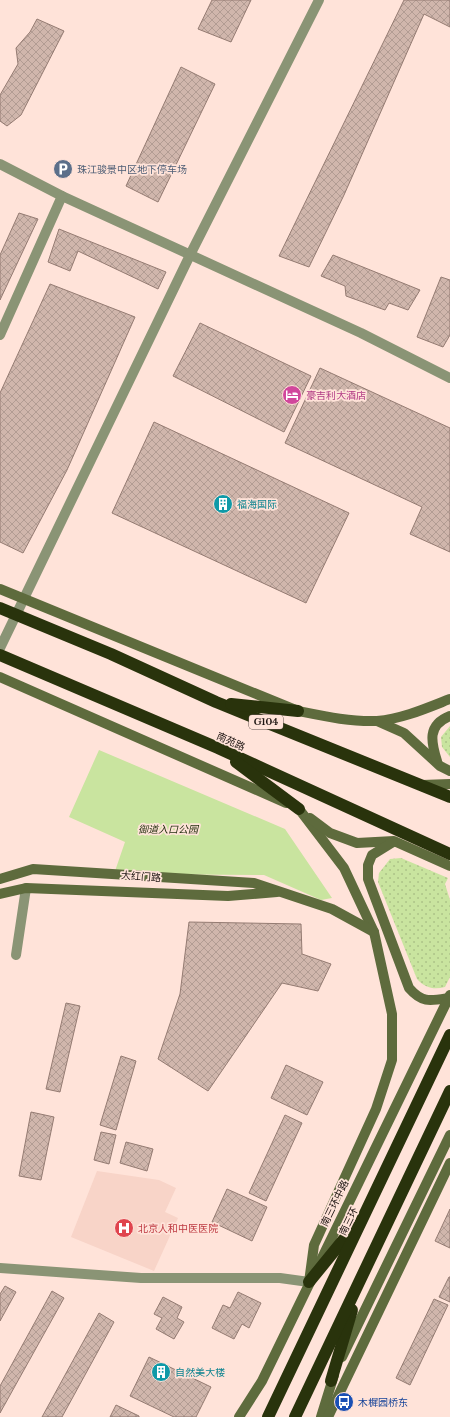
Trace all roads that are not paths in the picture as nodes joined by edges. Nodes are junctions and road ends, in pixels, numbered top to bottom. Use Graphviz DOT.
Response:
graph roads {
  1 [pos="319,0"];
  2 [pos="0,164"];
  3 [pos="62,196"];
  4 [pos="191,253"];
  5 [pos="0,335"];
  6 [pos="450,378"];
  7 [pos="0,589"];
  8 [pos="25,599"];
  9 [pos="0,608"];
  10 [pos="17,615"];
  11 [pos="0,648"];
  12 [pos="0,655"];
  13 [pos="0,677"];
  14 [pos="450,699"];
  15 [pos="216,702"];
  16 [pos="298,711"];
  17 [pos="450,716"];
  18 [pos="377,721"];
  19 [pos="218,748"];
  20 [pos="437,763"];
  21 [pos="450,771"];
  22 [pos="450,784"];
  23 [pos="422,786"];
  24 [pos="450,797"];
  25 [pos="299,809"];
  26 [pos="394,841"];
  27 [pos="450,854"];
  28 [pos="450,866"];
  29 [pos="0,879"];
  30 [pos="26,888"];
  31 [pos="283,892"];
  32 [pos="0,894"];
  33 [pos="374,932"];
  34 [pos="16,955"];
  35 [pos="449,997"];
  36 [pos="450,1036"];
  37 [pos="450,1091"];
  38 [pos="450,1135"];
  39 [pos="450,1162"];
  40 [pos="365,1213"];
  41 [pos="0,1268"];
  42 [pos="363,1271"];
  43 [pos="309,1282"];
  44 [pos="331,1381"];
  45 [pos="239,1417"];
  46 [pos="268,1417"];
  47 [pos="295,1417"];
  48 [pos="321,1417"];
  49 [pos="328,1417"];
  1 -- 4 [label="street"];
  2 -- 3 [label="street"];
  3 -- 4 [label="street"];
  3 -- 5 [label="street"];
  4 -- 6 [label="street"];
  4 -- 8 [label="street"];
  7 -- 8 [label="street"];
  8 -- 10 [label="street"];
  8 -- 16 [label="street"];
  9 -- 10 [label="highway, G104"];
  10 -- 11 [label="street"];
  10 -- 15 [label="highway, G104"];
  12 -- 19 [label="highway, 南苑路"];
  13 -- 25 [label="street"];
  14 -- 18 [label="street"];
  15 -- 16 [label="highway"];
  15 -- 23 [label="highway, G104"];
  16 -- 18 [label="street"];
  17 -- 20 [label="street"];
  18 -- 20 [label="street"];
  19 -- 25 [label="highway"];
  19 -- 27 [label="highway, 南苑路"];
  20 -- 21 [label="street"];
  22 -- 23 [label="street"];
  23 -- 24 [label="highway, G104"];
  25 -- 26 [label="street"];
  25 -- 33 [label="street"];
  26 -- 28 [label="street"];
  26 -- 35 [label="street"];
  29 -- 31 [label="street, 大红门路"];
  30 -- 31 [label="street, 大红门路"];
  30 -- 32 [label="street, 大红门路"];
  30 -- 34 [label="street"];
  31 -- 33 [label="street, 大红门路"];
  33 -- 43 [label="street"];
  35 -- 43 [label="street, 南三环中路"];
  36 -- 40 [label="highway, 南三环"];
  37 -- 42 [label="highway"];
  38 -- 44 [label="street"];
  39 -- 49 [label="street"];
  40 -- 43 [label="highway"];
  40 -- 46 [label="highway, 南三环"];
  41 -- 43 [label="street"];
  42 -- 44 [label="highway"];
  42 -- 47 [label="highway"];
  43 -- 45 [label="street, 南三环中路"];
  44 -- 48 [label="street"];
}
